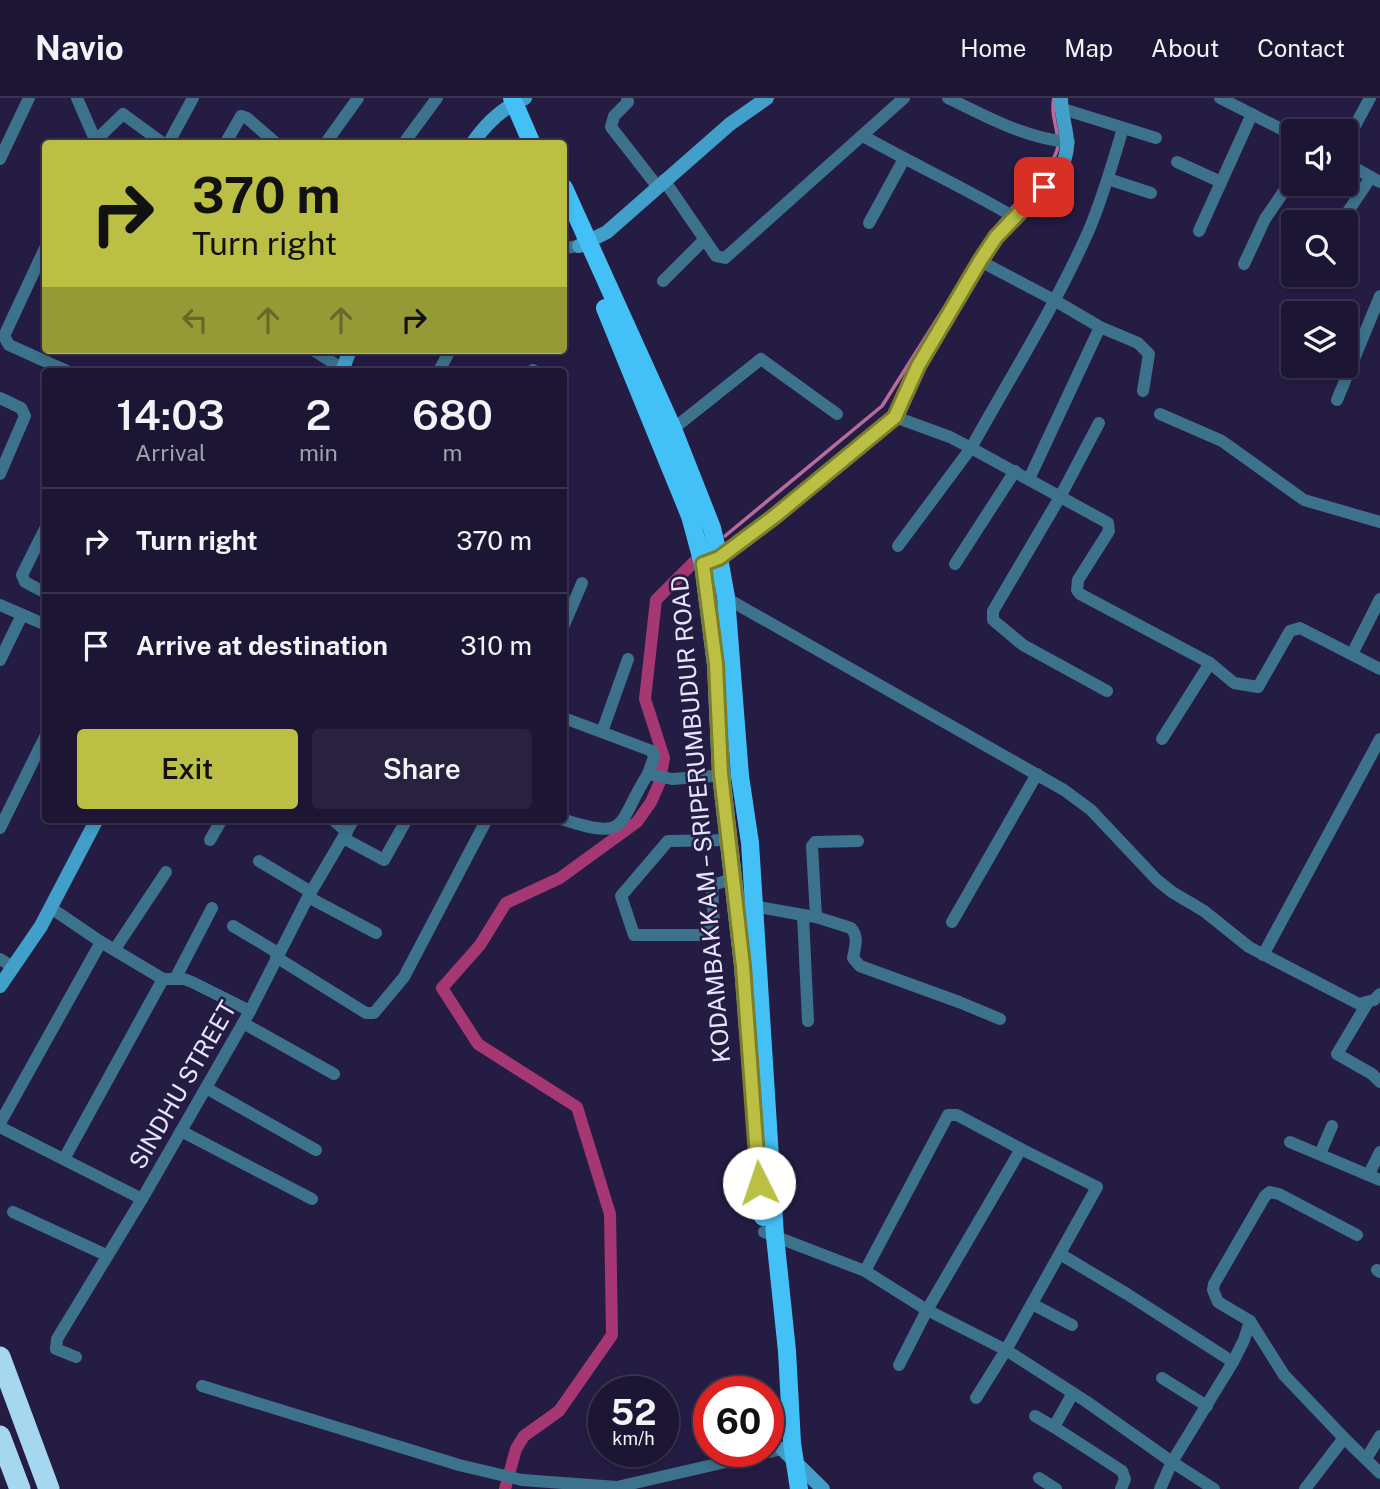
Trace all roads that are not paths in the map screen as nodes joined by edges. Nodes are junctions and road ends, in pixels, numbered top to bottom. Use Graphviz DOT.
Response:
graph roads {
  1 [pos="29,98"];
  2 [pos="77,98"];
  3 [pos="192,98"];
  4 [pos="437,98"];
  5 [pos="627,98"];
  6 [pos="767,98"];
  7 [pos="904,98"];
  8 [pos="948,98"];
  9 [pos="1220,98"];
  10 [pos="1370,98"];
  11 [pos="519,99"];
  12 [pos="351,100"];
  13 [pos="1237,102"];
  14 [pos="1062,104"];
  15 [pos="1252,114"];
  16 [pos="1358,120"];
  17 [pos="1123,128"];
  18 [pos="1281,129"];
  19 [pos="863,136"];
  20 [pos="1156,138"];
  21 [pos="94,140"];
  22 [pos="97,140"];
  23 [pos="160,140"];
  24 [pos="168,140"];
  25 [pos="227,140"];
  26 [pos="272,140"];
  27 [pos="327,140"];
  28 [pos="406,140"];
  29 [pos="475,140"];
  30 [pos="531,140"];
  31 [pos="543,140"];
  32 [pos="1061,141"];
  33 [pos="0,159"];
  34 [pos="904,159"];
  35 [pos="1177,162"];
  36 [pos="1358,170"];
  37 [pos="1108,178"];
  38 [pos="1375,180"];
  39 [pos="1221,182"];
  40 [pos="660,183"];
  41 [pos="1151,193"];
  42 [pos="1281,196"];
  43 [pos="567,201"];
  44 [pos="1351,210"];
  45 [pos="1009,214"];
  46 [pos="567,220"];
  47 [pos="869,223"];
  48 [pos="1199,231"];
  49 [pos="704,240"];
  50 [pos="577,246"];
  51 [pos="42,255"];
  52 [pos="980,261"];
  53 [pos="1244,264"];
  54 [pos="663,281"];
  55 [pos="1380,296"];
  56 [pos="1054,300"];
  57 [pos="1100,327"];
  58 [pos="319,354"];
  59 [pos="60,368"];
  60 [pos="340,368"];
  61 [pos="1143,391"];
  62 [pos="0,398"];
  63 [pos="1337,400"];
  64 [pos="837,414"];
  65 [pos="1160,414"];
  66 [pos="895,417"];
  67 [pos="1099,423"];
  68 [pos="673,429"];
  69 [pos="971,448"];
  70 [pos="1015,471"];
  71 [pos="0,474"];
  72 [pos="1029,479"];
  73 [pos="1060,497"];
  74 [pos="1380,509"];
  75 [pos="1380,520"];
  76 [pos="42,535"];
  77 [pos="898,546"];
  78 [pos="711,561"];
  79 [pos="955,564"];
  80 [pos="582,583"];
  81 [pos="42,591"];
  82 [pos="726,598"];
  83 [pos="1380,598"];
  84 [pos="0,605"];
  85 [pos="22,615"];
  86 [pos="567,618"];
  87 [pos="42,623"];
  88 [pos="1352,654"];
  89 [pos="628,659"];
  90 [pos="0,660"];
  91 [pos="1210,663"];
  92 [pos="1380,669"];
  93 [pos="1107,691"];
  94 [pos="567,719"];
  95 [pos="602,732"];
  96 [pos="1380,738"];
  97 [pos="1162,739"];
  98 [pos="42,743"];
  99 [pos="721,774"];
  100 [pos="1037,774"];
  101 [pos="651,775"];
  102 [pos="740,776"];
  103 [pos="567,820"];
  104 [pos="95,823"];
  105 [pos="220,823"];
  106 [pos="335,823"];
  107 [pos="352,823"];
  108 [pos="405,823"];
  109 [pos="485,823"];
  110 [pos="0,828"];
  111 [pos="345,835"];
  112 [pos="210,840"];
  113 [pos="730,840"];
  114 [pos="858,841"];
  115 [pos="260,861"];
  116 [pos="166,872"];
  117 [pos="733,879"];
  118 [pos="309,895"];
  119 [pos="734,903"];
  120 [pos="753,906"];
  121 [pos="51,908"];
  122 [pos="212,908"];
  123 [pos="803,915"];
  124 [pos="816,917"];
  125 [pos="952,922"];
  126 [pos="233,926"];
  127 [pos="376,933"];
  128 [pos="101,942"];
  129 [pos="115,949"];
  130 [pos="277,955"];
  131 [pos="1263,955"];
  132 [pos="0,959"];
  133 [pos="13,967"];
  134 [pos="169,979"];
  135 [pos="0,986"];
  136 [pos="1380,994"];
  137 [pos="1368,1002"];
  138 [pos="247,1017"];
  139 [pos="1000,1019"];
  140 [pos="808,1021"];
  141 [pos="334,1074"];
  142 [pos="1380,1082"];
  143 [pos="206,1088"];
  144 [pos="0,1125"];
  145 [pos="1332,1126"];
  146 [pos="181,1131"];
  147 [pos="1290,1142"];
  148 [pos="1021,1149"];
  149 [pos="316,1150"];
  150 [pos="1380,1152"];
  151 [pos="1320,1154"];
  152 [pos="64,1159"];
  153 [pos="1375,1177"];
  154 [pos="142,1199"];
  155 [pos="312,1199"];
  156 [pos="13,1212"];
  157 [pos="770,1234"];
  158 [pos="1357,1235"];
  159 [pos="1060,1254"];
  160 [pos="106,1255"];
  161 [pos="865,1271"];
  162 [pos="1032,1304"];
  163 [pos="927,1310"];
  164 [pos="1250,1321"];
  165 [pos="1072,1325"];
  166 [pos="1006,1350"];
  167 [pos="0,1357"];
  168 [pos="76,1357"];
  169 [pos="1233,1362"];
  170 [pos="899,1365"];
  171 [pos="778,1376"];
  172 [pos="1162,1378"];
  173 [pos="202,1386"];
  174 [pos="1073,1393"];
  175 [pos="976,1398"];
  176 [pos="1208,1406"];
  177 [pos="1035,1416"];
  178 [pos="1054,1427"];
  179 [pos="0,1436"];
  180 [pos="1380,1436"];
  181 [pos="1344,1438"];
  182 [pos="784,1452"];
  183 [pos="1366,1459"];
  184 [pos="1172,1462"];
  185 [pos="796,1464"];
  186 [pos="784,1466"];
  187 [pos="708,1467"];
  188 [pos="1380,1473"];
  189 [pos="1040,1478"];
  190 [pos="617,1488"];
  191 [pos="20,1489"];
  192 [pos="49,1489"];
  193 [pos="787,1489"];
  194 [pos="799,1489"];
  195 [pos="823,1489"];
  196 [pos="1056,1489"];
  197 [pos="1121,1489"];
  198 [pos="1160,1489"];
  199 [pos="1214,1489"];
  200 [pos="1305,1489"];
  1 -- 33 [label="street"];
  2 -- 21 [label="street"];
  3 -- 24 [label="street"];
  4 -- 28 [label="street"];
  5 -- 40 [label="street"];
  6 -- 40 [label="street"];
  7 -- 19 [label="street"];
  8 -- 32 [label="street"];
  9 -- 13 [label="street"];
  10 -- 16 [label="street"];
  11 -- 29 [label="street"];
  11 -- 30 [label="main road"];
  11 -- 31 [label="main road"];
  12 -- 27 [label="street"];
  13 -- 15 [label="street"];
  14 -- 17 [label="street"];
  14 -- 32 [label="street"];
  15 -- 18 [label="street"];
  15 -- 39 [label="street"];
  17 -- 20 [label="street"];
  17 -- 37 [label="street"];
  19 -- 34 [label="street"];
  19 -- 49 [label="street"];
  22 -- 23 [label="street"];
  25 -- 26 [label="street"];
  32 -- 45 [label="street"];
  34 -- 45 [label="street"];
  34 -- 47 [label="street"];
  35 -- 39 [label="street"];
  36 -- 38 [label="street"];
  37 -- 41 [label="street"];
  37 -- 56 [label="street"];
  38 -- 44 [label="street"];
  39 -- 48 [label="street"];
  40 -- 49 [label="street"];
  40 -- 50 [label="street"];
  42 -- 53 [label="street"];
  43 -- 50 [label="main road, KODAMBAKKAM – SRIPERUMBUDUR ROAD"];
  45 -- 52 [label="street"];
  46 -- 50 [label="main road, KODAMBAKKAM – SRIPERUMBUDUR ROAD"];
  49 -- 54 [label="street"];
  50 -- 68 [label="main road, KODAMBAKKAM – SRIPERUMBUDUR ROAD"];
  50 -- 78 [label="main road, KODAMBAKKAM – SRIPERUMBUDUR ROAD"];
  51 -- 59 [label="street"];
  52 -- 56 [label="street"];
  52 -- 66 [label="street"];
  55 -- 63 [label="street"];
  56 -- 57 [label="street"];
  56 -- 69 [label="street"];
  57 -- 61 [label="street"];
  57 -- 72 [label="street"];
  58 -- 60 [label="street"];
  62 -- 71 [label="street"];
  64 -- 68 [label="street"];
  65 -- 75 [label="street"];
  66 -- 69 [label="street"];
  66 -- 78 [label="street"];
  67 -- 73 [label="street"];
  68 -- 78 [label="main road, KODAMBAKKAM – SRIPERUMBUDUR ROAD"];
  69 -- 70 [label="street"];
  69 -- 77 [label="street"];
  70 -- 72 [label="street"];
  70 -- 79 [label="street"];
  72 -- 73 [label="street"];
  73 -- 91 [label="street"];
  73 -- 93 [label="street"];
  74 -- 75 [label="street"];
  76 -- 81 [label="street"];
  78 -- 82 [label="main road, KODAMBAKKAM – SRIPERUMBUDUR ROAD"];
  78 -- 99 [label="main road, KODAMBAKKAM – SRIPERUMBUDUR ROAD"];
  80 -- 86 [label="street"];
  82 -- 100 [label="street"];
  82 -- 102 [label="main road, KODAMBAKKAM – SRIPERUMBUDUR ROAD"];
  83 -- 88 [label="street"];
  84 -- 85 [label="street"];
  85 -- 87 [label="street"];
  85 -- 90 [label="street"];
  88 -- 91 [label="street"];
  88 -- 92 [label="street"];
  89 -- 95 [label="street"];
  91 -- 97 [label="street"];
  94 -- 95 [label="street"];
  95 -- 101 [label="street"];
  96 -- 131 [label="street"];
  98 -- 110 [label="street"];
  99 -- 101 [label="street"];
  99 -- 102 [label="street"];
  99 -- 113 [label="main road, KODAMBAKKAM – SRIPERUMBUDUR ROAD"];
  100 -- 125 [label="street"];
  100 -- 131 [label="street"];
  101 -- 103 [label="street"];
  102 -- 120 [label="main road, KODAMBAKKAM – SRIPERUMBUDUR ROAD"];
  104 -- 121 [label="street"];
  105 -- 112 [label="street"];
  106 -- 111 [label="street"];
  107 -- 111 [label="street, SINDHU STREET"];
  108 -- 111 [label="street"];
  109 -- 130 [label="street"];
  111 -- 118 [label="street, SINDHU STREET"];
  113 -- 117 [label="main road, KODAMBAKKAM – SRIPERUMBUDUR ROAD"];
  113 -- 117 [label="street"];
  114 -- 124 [label="street"];
  115 -- 118 [label="street"];
  116 -- 129 [label="street"];
  117 -- 119 [label="main road, KODAMBAKKAM – SRIPERUMBUDUR ROAD"];
  118 -- 127 [label="street"];
  118 -- 130 [label="street, SINDHU STREET"];
  119 -- 120 [label="street"];
  119 -- 157 [label="main road, KODAMBAKKAM – SRIPERUMBUDUR ROAD"];
  120 -- 123 [label="street"];
  120 -- 157 [label="main road, KODAMBAKKAM – SRIPERUMBUDUR ROAD"];
  121 -- 128 [label="street"];
  121 -- 133 [label="street"];
  122 -- 134 [label="street"];
  123 -- 124 [label="street"];
  123 -- 140 [label="street"];
  124 -- 139 [label="street"];
  126 -- 130 [label="street"];
  128 -- 129 [label="street"];
  128 -- 144 [label="street"];
  129 -- 134 [label="street"];
  130 -- 138 [label="street, SINDHU STREET"];
  131 -- 137 [label="street"];
  132 -- 133 [label="street"];
  133 -- 135 [label="street"];
  134 -- 138 [label="street"];
  134 -- 152 [label="street"];
  136 -- 137 [label="street"];
  137 -- 142 [label="street"];
  138 -- 141 [label="street"];
  138 -- 143 [label="street, SINDHU STREET"];
  143 -- 146 [label="street, SINDHU STREET"];
  143 -- 149 [label="street"];
  144 -- 152 [label="street"];
  145 -- 151 [label="street"];
  146 -- 154 [label="street, SINDHU STREET"];
  146 -- 155 [label="street"];
  147 -- 151 [label="street"];
  148 -- 159 [label="street"];
  148 -- 161 [label="street"];
  148 -- 163 [label="street"];
  150 -- 153 [label="street"];
  151 -- 153 [label="street"];
  152 -- 154 [label="street"];
  154 -- 160 [label="street, SINDHU STREET"];
  156 -- 160 [label="street"];
  157 -- 161 [label="street"];
  157 -- 171 [label="main road, KODAMBAKKAM – SRIPERUMBUDUR ROAD"];
  157 -- 185 [label="main road, KODAMBAKKAM – SRIPERUMBUDUR ROAD"];
  158 -- 164 [label="street"];
  159 -- 162 [label="street"];
  159 -- 169 [label="street"];
  160 -- 168 [label="street, SINDHU STREET"];
  161 -- 163 [label="street"];
  162 -- 165 [label="street"];
  162 -- 166 [label="street"];
  163 -- 166 [label="street"];
  163 -- 170 [label="street"];
  164 -- 169 [label="street"];
  164 -- 181 [label="street"];
  166 -- 174 [label="street"];
  166 -- 175 [label="street"];
  167 -- 192 [label="highway"];
  169 -- 176 [label="street"];
  172 -- 176 [label="street"];
  173 -- 190 [label="street"];
  174 -- 178 [label="street"];
  174 -- 184 [label="street"];
  176 -- 184 [label="street"];
  177 -- 178 [label="street"];
  178 -- 197 [label="street"];
  179 -- 191 [label="highway"];
  180 -- 183 [label="street"];
  181 -- 183 [label="street"];
  181 -- 200 [label="street"];
  182 -- 185 [label="street"];
  183 -- 188 [label="street"];
  184 -- 198 [label="street"];
  184 -- 199 [label="street"];
  185 -- 194 [label="main road, KODAMBAKKAM – SRIPERUMBUDUR ROAD"];
  185 -- 195 [label="street"];
  186 -- 193 [label="main road, KODAMBAKKAM – SRIPERUMBUDUR ROAD"];
  187 -- 190 [label="street"];
  189 -- 196 [label="street"];
}
